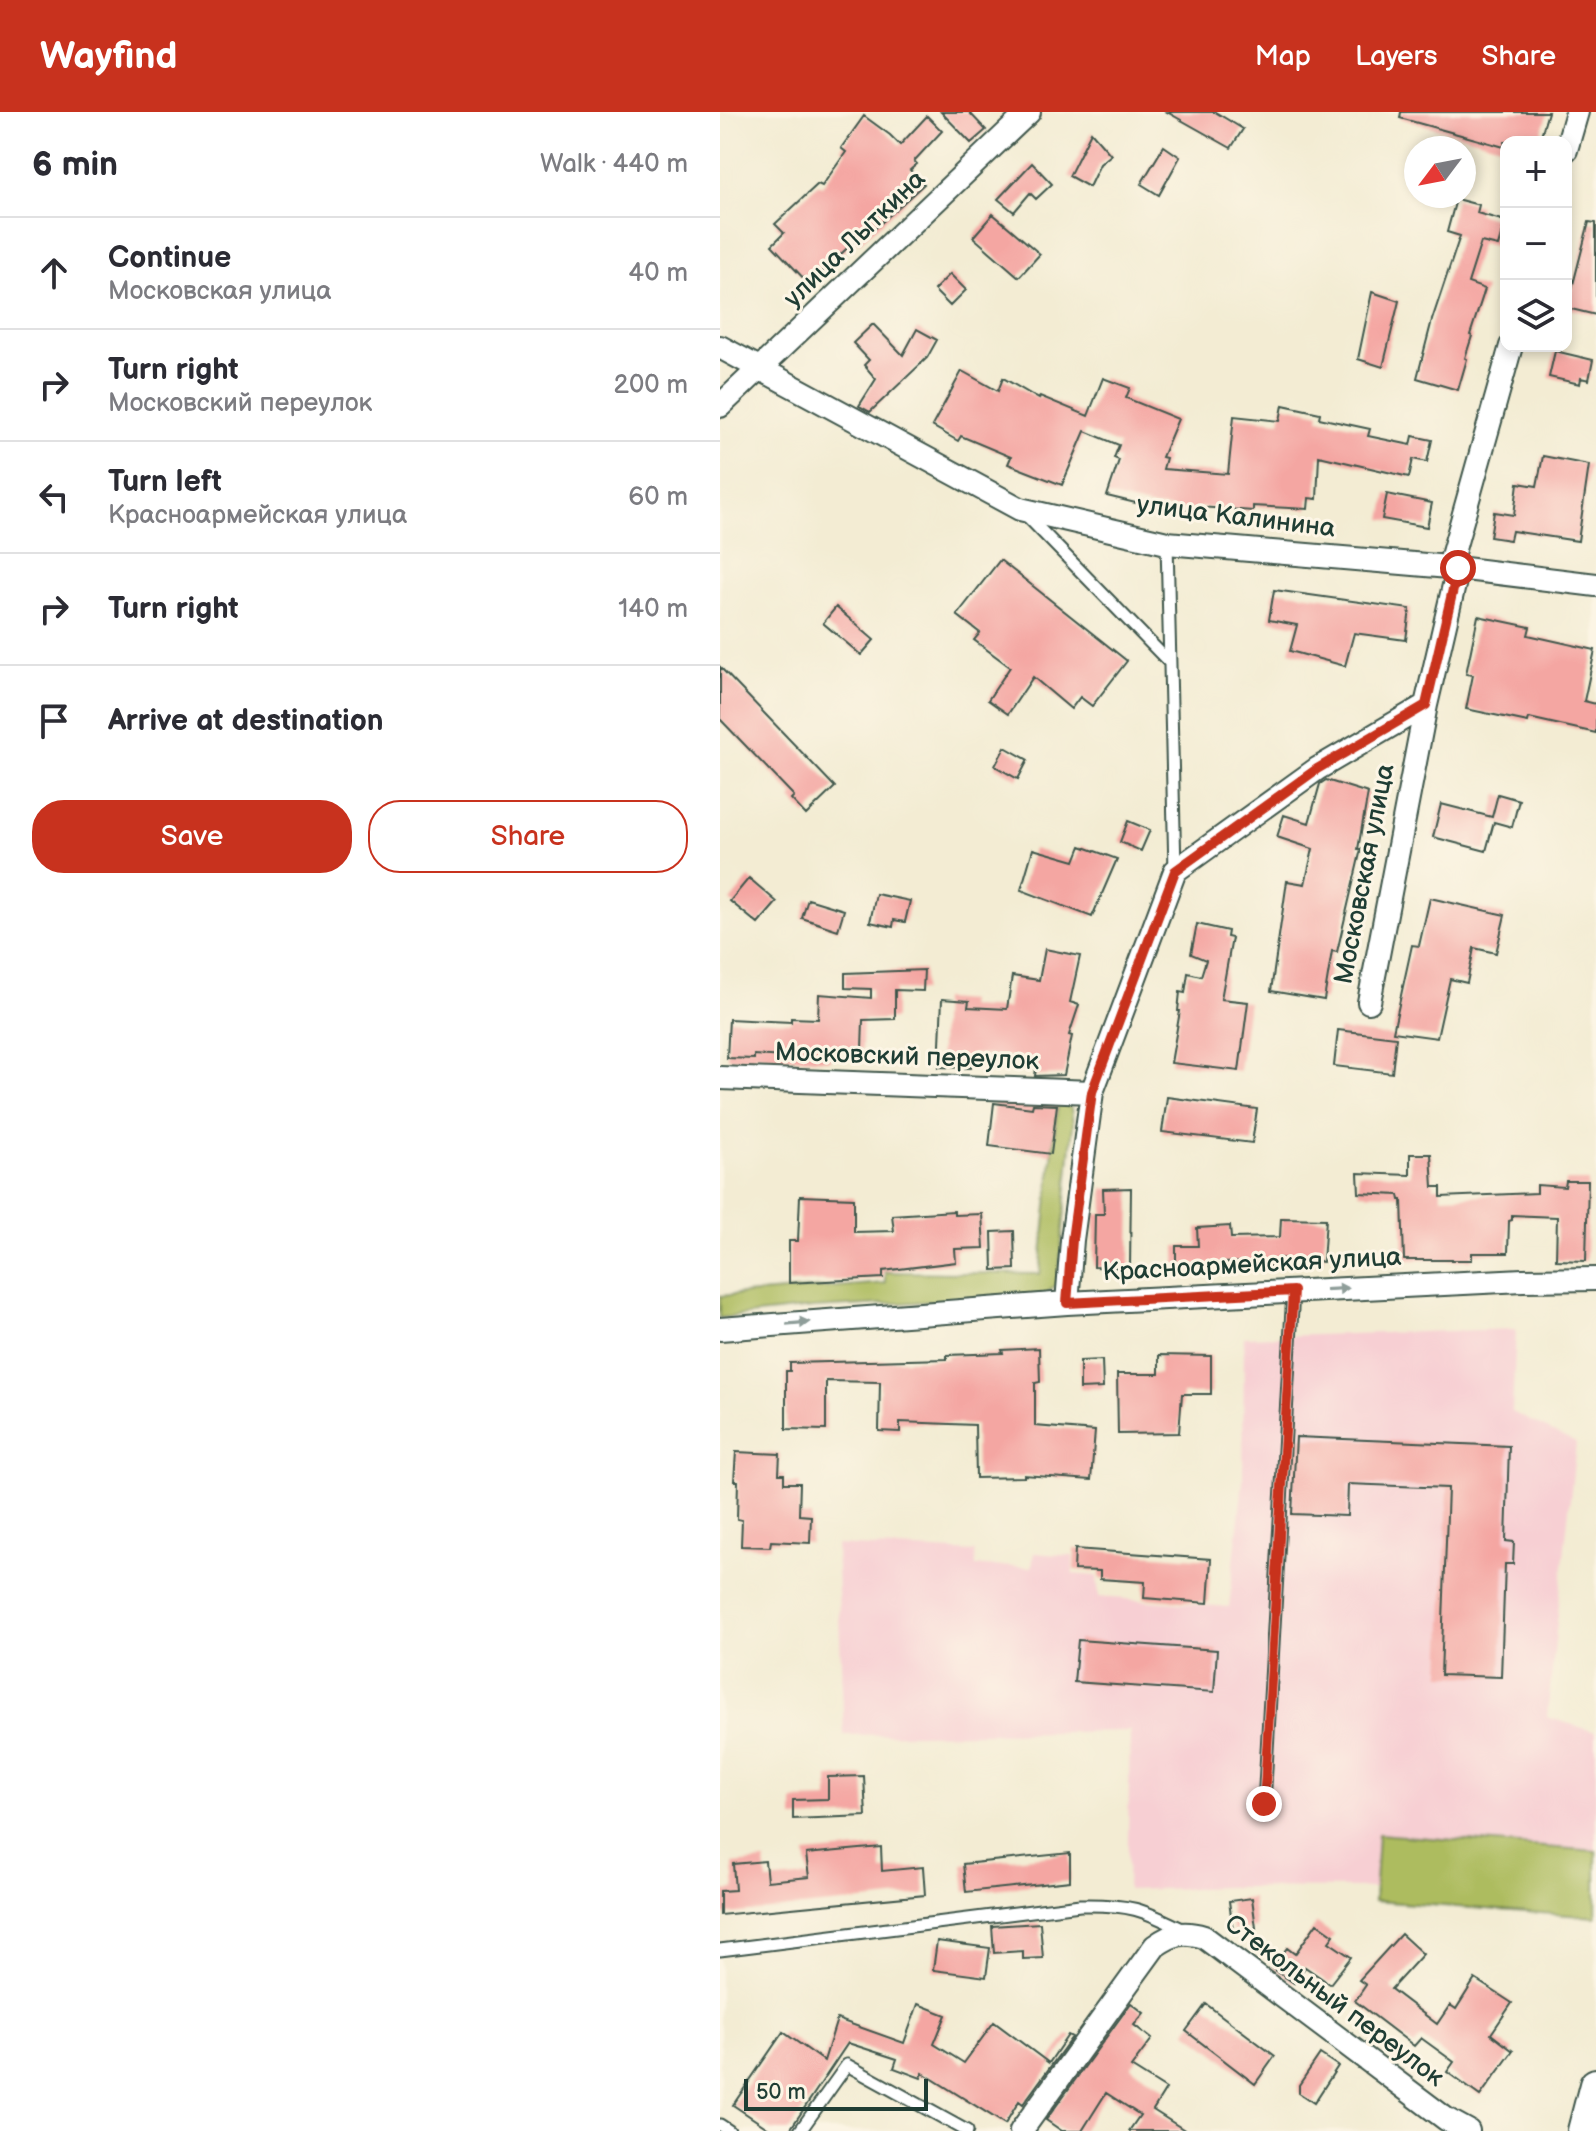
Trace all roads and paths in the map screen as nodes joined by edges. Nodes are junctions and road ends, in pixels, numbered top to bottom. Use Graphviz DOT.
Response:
graph roads {
  1 [pos="1029,112"];
  2 [pos="1577,112"];
  3 [pos="1570,136"];
  4 [pos="720,347"];
  5 [pos="1509,352"];
  6 [pos="760,367"];
  7 [pos="720,406"];
  8 [pos="1020,509"];
  9 [pos="1167,543"];
  10 [pos="1453,567"];
  11 [pos="1596,585"];
  12 [pos="1170,663"];
  13 [pos="1426,705"];
  14 [pos="1175,871"];
  15 [pos="1369,1002"];
  16 [pos="720,1078"];
  17 [pos="1092,1092"];
  18 [pos="1596,1279"];
  19 [pos="1293,1291"];
  20 [pos="1067,1303"];
  21 [pos="720,1331"];
  22 [pos="1264,1804"];
  23 [pos="1186,1931"];
  24 [pos="720,1950"];
  25 [pos="1596,2085"];
  26 [pos="720,2125"];
  27 [pos="729,2131"];
  28 [pos="800,2131"];
  29 [pos="967,2131"];
  30 [pos="1021,2131"];
  31 [pos="1468,2131"];
  32 [pos="1584,2131"];
  1 -- 6 [label="street, улица Лыткина"];
  2 -- 3 [label="street"];
  4 -- 6 [label="street, улица Калинина"];
  5 -- 10 [label="street, Московская улица"];
  6 -- 7 [label="street, улица Лыткина"];
  6 -- 8 [label="street, улица Калинина"];
  8 -- 9 [label="street, улица Калинина"];
  8 -- 12 [label="lane"];
  9 -- 10 [label="street, улица Калинина"];
  9 -- 12 [label="lane"];
  10 -- 11 [label="street, улица Калинина"];
  10 -- 13 [label="street, Московская улица"];
  12 -- 14 [label="lane"];
  13 -- 14 [label="street"];
  13 -- 15 [label="street, Московская улица"];
  14 -- 17 [label="street"];
  16 -- 17 [label="street, Московский переулок"];
  17 -- 20 [label="street"];
  19 -- 18 [label="street, Красноармейская улица, one-way"];
  19 -- 20 [label="street, Красноармейская улица"];
  19 -- 22 [label="lane"];
  21 -- 20 [label="street, Красноармейская улица, one-way"];
  23 -- 24 [label="lane"];
  23 -- 30 [label="street, Стекольный переулок"];
  23 -- 31 [label="street, Стекольный переулок"];
  25 -- 32 [label="street"];
  26 -- 27 [label="lane"];
  28 -- 29 [label="lane"];
}
